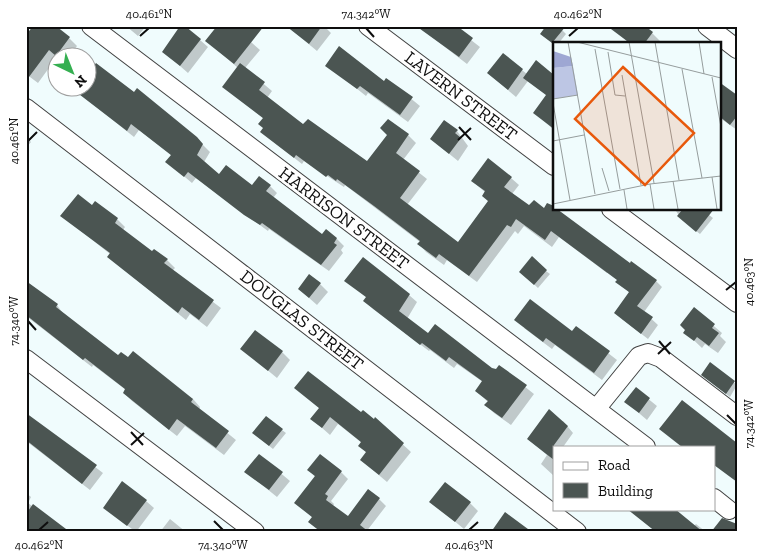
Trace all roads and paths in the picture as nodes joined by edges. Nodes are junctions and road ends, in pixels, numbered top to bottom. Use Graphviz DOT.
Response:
graph roads {
  1 [pos="92,26"];
  2 [pos="368,26"];
  3 [pos="706,26"];
  4 [pos="737,49"];
  5 [pos="26,108"];
  6 [pos="553,165"];
  7 [pos="612,210"];
  8 [pos="737,303"];
  9 [pos="26,359"];
  10 [pos="596,409"];
  11 [pos="737,416"];
  12 [pos="645,446"];
  13 [pos="716,500"];
  14 [pos="730,510"];
  15 [pos="255,532"];
  16 [pos="577,532"];
  1 -- 10 [label="street, HARRISON STREET"];
  2 -- 6 [label="street, LAVERN STREET"];
  3 -- 4 [label="street"];
  5 -- 16 [label="street, DOUGLAS STREET"];
  7 -- 8 [label="street"];
  9 -- 15 [label="street"];
  10 -- 11 [label="street"];
  10 -- 12 [label="street, HARRISON STREET"];
  13 -- 14 [label="street"];
}
